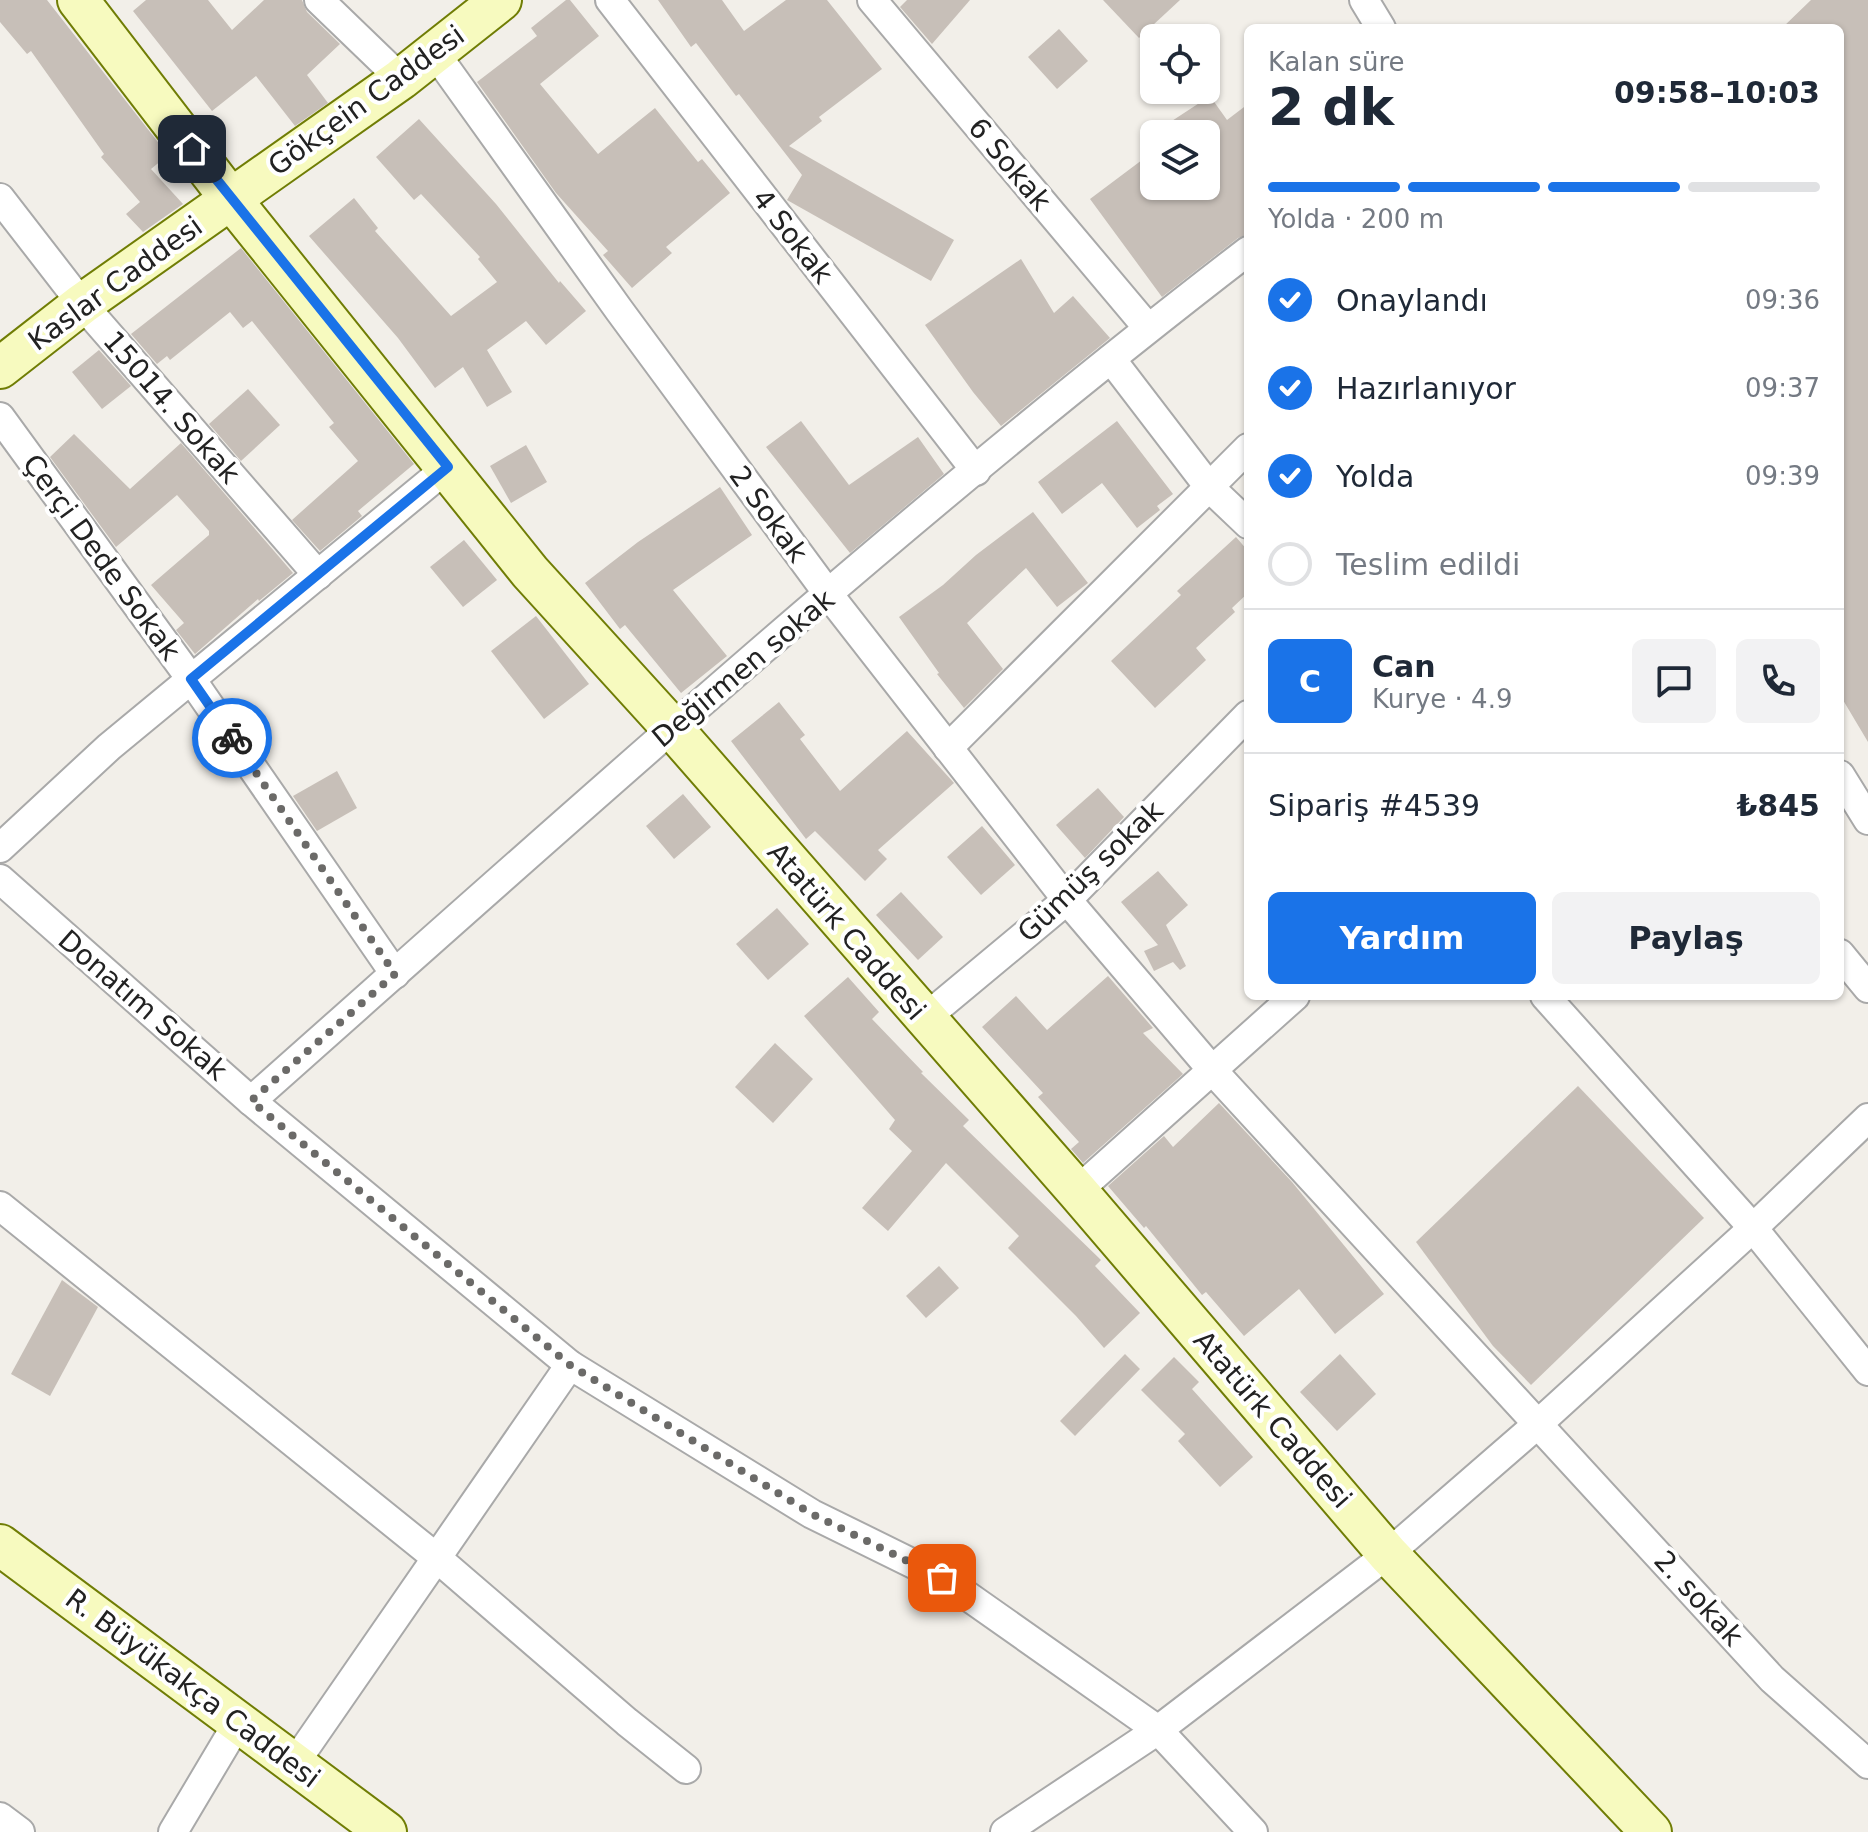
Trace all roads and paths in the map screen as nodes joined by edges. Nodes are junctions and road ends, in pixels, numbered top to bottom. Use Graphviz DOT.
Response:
graph roads {
  1 [pos="78,0"];
  2 [pos="319,0"];
  3 [pos="501,0"];
  4 [pos="610,0"];
  5 [pos="872,0"];
  6 [pos="1364,0"];
  7 [pos="1379,24"];
  8 [pos="435,53"];
  9 [pos="401,79"];
  10 [pos="0,198"];
  11 [pos="230,198"];
  12 [pos="1244,254"];
  13 [pos="82,304"];
  14 [pos="1148,328"];
  15 [pos="1111,359"];
  16 [pos="0,368"];
  17 [pos="0,417"];
  18 [pos="1244,452"];
  19 [pos="448,467"];
  20 [pos="976,471"];
  21 [pos="1209,487"];
  22 [pos="1244,520"];
  23 [pos="318,575"];
  24 [pos="829,595"];
  25 [pos="191,679"];
  26 [pos="1244,719"];
  27 [pos="672,728"];
  28 [pos="948,748"];
  29 [pos="1844,781"];
  30 [pos="1868,820"];
  31 [pos="0,848"];
  32 [pos="0,879"];
  33 [pos="1067,900"];
  34 [pos="1844,959"];
  35 [pos="395,974"];
  36 [pos="1868,988"];
  37 [pos="1291,1000"];
  38 [pos="1549,1000"];
  39 [pos="924,1019"];
  40 [pos="1213,1071"];
  41 [pos="251,1101"];
  42 [pos="1868,1118"];
  43 [pos="1077,1191"];
  44 [pos="0,1206"];
  45 [pos="1753,1228"];
  46 [pos="570,1365"];
  47 [pos="1868,1371"];
  48 [pos="1539,1423"];
  49 [pos="0,1545"];
  50 [pos="1388,1554"];
  51 [pos="438,1559"];
  52 [pos="239,1721"];
  53 [pos="1158,1730"];
  54 [pos="294,1764"];
  55 [pos="1868,1764"];
  56 [pos="686,1769"];
  57 [pos="0,1817"];
  58 [pos="20,1832"];
  59 [pos="173,1832"];
  60 [pos="386,1832"];
  61 [pos="1005,1832"];
  62 [pos="1253,1832"];
  63 [pos="1651,1832"];
  1 -- 11 [label="street, Atatürk Caddesi"];
  2 -- 9 [label="street"];
  3 -- 8 [label="street, Gökçein Caddesi"];
  4 -- 20 [label="street, 4 Sokak"];
  5 -- 14 [label="street, 6 Sokak"];
  6 -- 7 [label="street"];
  8 -- 9 [label="street, Gökçein Caddesi"];
  8 -- 24 [label="street, 2 Sokak"];
  9 -- 11 [label="street, Gökçein Caddesi"];
  10 -- 13 [label="street, 15014. Sokak"];
  11 -- 13 [label="street, Kaslar Caddesi"];
  11 -- 19 [label="street, Atatürk Caddesi"];
  12 -- 14 [label="street, Değirmen sokak"];
  13 -- 16 [label="street, Kaslar Caddesi"];
  13 -- 23 [label="street, 15014. Sokak"];
  14 -- 15 [label="street, Değirmen sokak"];
  15 -- 20 [label="street, Değirmen sokak"];
  15 -- 21 [label="street"];
  17 -- 25 [label="street, Çerçi Dede Sokak"];
  18 -- 21 [label="street"];
  19 -- 23 [label="street"];
  19 -- 27 [label="street, Atatürk Caddesi"];
  20 -- 24 [label="street, Değirmen sokak"];
  21 -- 22 [label="street"];
  21 -- 28 [label="street"];
  23 -- 25 [label="street"];
  24 -- 27 [label="street, Değirmen sokak"];
  24 -- 28 [label="street, 2 Sokak"];
  25 -- 31 [label="street"];
  25 -- 35 [label="street, Çerçi Dede Sokak"];
  26 -- 33 [label="street, Gümüş sokak"];
  27 -- 35 [label="street, Değirmen sokak"];
  27 -- 39 [label="street, Atatürk Caddesi"];
  28 -- 33 [label="street, 2 Sokak"];
  29 -- 30 [label="street"];
  32 -- 41 [label="street, Donatım Sokak"];
  33 -- 39 [label="street, Gümüş sokak"];
  33 -- 40 [label="street, 2 Sokak"];
  34 -- 36 [label="street"];
  35 -- 41 [label="street, Değirmen sokak"];
  37 -- 40 [label="street"];
  38 -- 45 [label="street"];
  39 -- 43 [label="street, Atatürk Caddesi"];
  40 -- 43 [label="street"];
  40 -- 48 [label="street, 2. sokak"];
  41 -- 46 [label="street, Donatım Sokak"];
  42 -- 45 [label="street"];
  43 -- 50 [label="street, Atatürk Caddesi"];
  44 -- 51 [label="street"];
  45 -- 47 [label="street"];
  45 -- 48 [label="street"];
  46 -- 51 [label="street"];
  46 -- 53 [label="street, Donatım Sokak"];
  48 -- 50 [label="street"];
  48 -- 55 [label="street, 2. sokak"];
  49 -- 52 [label="street, R. Büyükakça Caddesi"];
  50 -- 53 [label="street"];
  50 -- 63 [label="street, Atatürk Caddesi"];
  51 -- 54 [label="street"];
  51 -- 56 [label="street"];
  52 -- 54 [label="street, R. Büyükakça Caddesi"];
  52 -- 59 [label="street"];
  53 -- 61 [label="street"];
  53 -- 62 [label="street, Donatım Sokak"];
  54 -- 60 [label="street, R. Büyükakça Caddesi"];
  57 -- 58 [label="street"];
}
